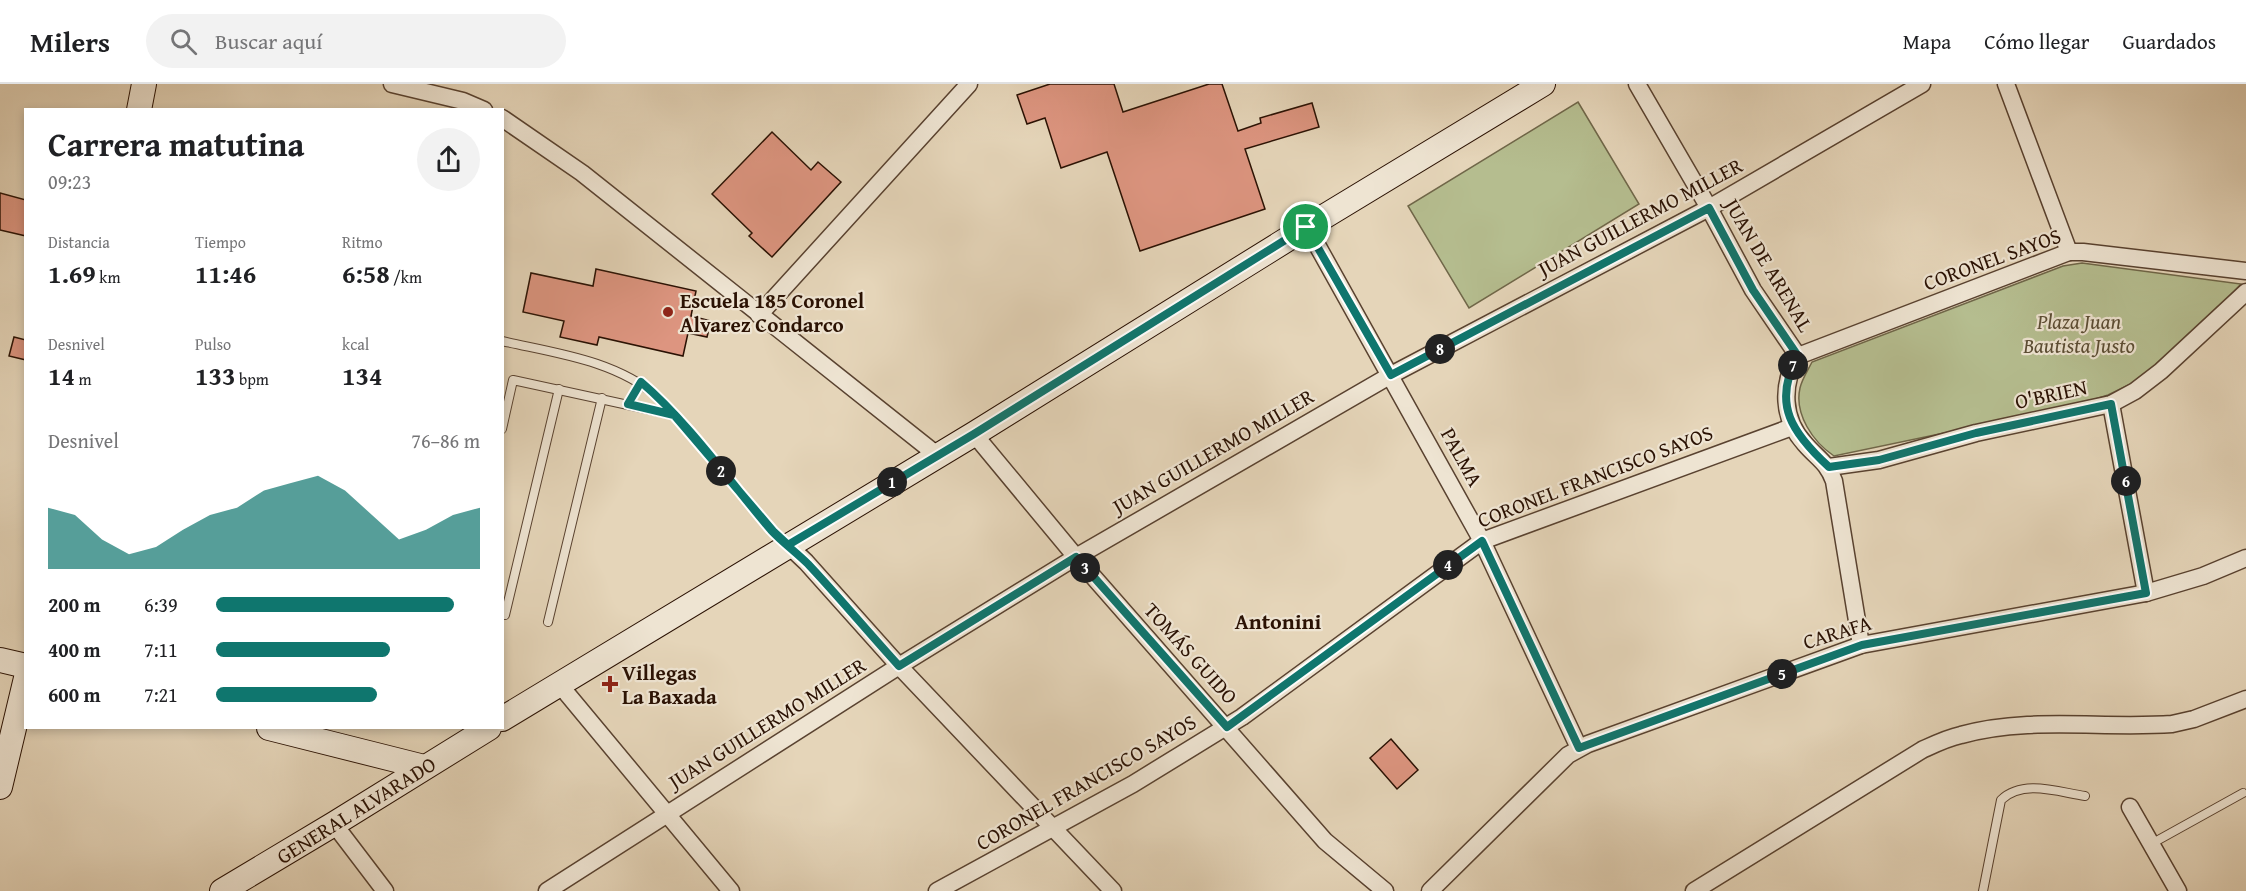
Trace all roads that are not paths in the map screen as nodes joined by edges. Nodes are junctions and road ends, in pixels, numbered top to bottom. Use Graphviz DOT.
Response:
graph roads {
  1 [pos="144,84"];
  2 [pos="392,84"];
  3 [pos="969,84"];
  4 [pos="1543,84"];
  5 [pos="1637,84"];
  6 [pos="1922,84"];
  7 [pos="2006,84"];
  8 [pos="139,108"];
  9 [pos="479,108"];
  10 [pos="504,119"];
  11 [pos="1709,208"];
  12 [pos="1306,227"];
  13 [pos="2069,252"];
  14 [pos="2246,271"];
  15 [pos="2246,292"];
  16 [pos="759,315"];
  17 [pos="504,341"];
  18 [pos="1798,356"];
  19 [pos="1391,375"];
  20 [pos="641,382"];
  21 [pos="559,389"];
  22 [pos="602,398"];
  23 [pos="628,404"];
  24 [pos="2111,404"];
  25 [pos="674,415"];
  26 [pos="504,420"];
  27 [pos="1792,426"];
  28 [pos="974,434"];
  29 [pos="937,455"];
  30 [pos="1829,467"];
  31 [pos="1482,541"];
  32 [pos="788,545"];
  33 [pos="1076,557"];
  34 [pos="2246,558"];
  35 [pos="2146,593"];
  36 [pos="505,615"];
  37 [pos="548,622"];
  38 [pos="1862,645"];
  39 [pos="0,660"];
  40 [pos="24,666"];
  41 [pos="899,666"];
  42 [pos="559,684"];
  43 [pos="24,686"];
  44 [pos="2246,699"];
  45 [pos="504,718"];
  46 [pos="1227,727"];
  47 [pos="273,729"];
  48 [pos="487,729"];
  49 [pos="1579,748"];
  50 [pos="424,767"];
  51 [pos="0,787"];
  52 [pos="2243,793"];
  53 [pos="2085,796"];
  54 [pos="2130,807"];
  55 [pos="666,814"];
  56 [pos="334,824"];
  57 [pos="1054,828"];
  58 [pos="2151,844"];
  59 [pos="222,891"];
  60 [pos="385,891"];
  61 [pos="547,891"];
  62 [pos="730,891"];
  63 [pos="937,891"];
  64 [pos="1113,891"];
  65 [pos="1385,891"];
  66 [pos="1430,891"];
  67 [pos="1694,891"];
  68 [pos="1983,891"];
  69 [pos="2178,891"];
  1 -- 8 [label="street"];
  2 -- 9 [label="street"];
  3 -- 16 [label="street"];
  4 -- 12 [label="street"];
  5 -- 11 [label="street, JUAN DE ARENAL"];
  6 -- 11 [label="street, JUAN GUILLERMO MILLER"];
  7 -- 13 [label="street"];
  10 -- 16 [label="street"];
  11 -- 18 [label="street, JUAN DE ARENAL"];
  11 -- 19 [label="street, JUAN GUILLERMO MILLER"];
  12 -- 19 [label="street, PALMA"];
  12 -- 28 [label="street"];
  13 -- 14 [label="street, CORONEL SAYOS"];
  13 -- 18 [label="street, CORONEL SAYOS"];
  15 -- 24 [label="street, O'BRIEN"];
  16 -- 29 [label="street"];
  17 -- 20 [label="lane"];
  18 -- 27 [label="street, JUAN DE ARENAL"];
  19 -- 31 [label="street, PALMA"];
  19 -- 33 [label="street, JUAN GUILLERMO MILLER"];
  20 -- 23 [label="lane"];
  20 -- 25 [label="lane"];
  21 -- 22 [label="lane"];
  21 -- 26 [label="lane"];
  21 -- 36 [label="lane"];
  22 -- 23 [label="lane"];
  22 -- 37 [label="lane"];
  23 -- 25 [label="lane"];
  24 -- 30 [label="street, O'BRIEN"];
  24 -- 35 [label="street"];
  25 -- 32 [label="lane"];
  27 -- 30 [label="street, JUAN DE ARENAL"];
  27 -- 31 [label="street, CORONEL FRANCISCO SAYOS"];
  28 -- 29 [label="street"];
  28 -- 33 [label="street, TOMÁS GUIDO"];
  29 -- 32 [label="street"];
  30 -- 38 [label="street"];
  31 -- 46 [label="street, CORONEL FRANCISCO SAYOS"];
  31 -- 49 [label="street, PALMA"];
  32 -- 41 [label="street"];
  32 -- 42 [label="street"];
  33 -- 41 [label="street, JUAN GUILLERMO MILLER"];
  33 -- 46 [label="street, TOMÁS GUIDO"];
  34 -- 35 [label="street, CARAFA"];
  35 -- 38 [label="street, CARAFA"];
  38 -- 49 [label="street, CARAFA"];
  39 -- 40 [label="street"];
  41 -- 55 [label="street, JUAN GUILLERMO MILLER"];
  41 -- 57 [label="street"];
  42 -- 45 [label="street"];
  42 -- 55 [label="street"];
  43 -- 51 [label="street"];
  44 -- 67 [label="street"];
  46 -- 57 [label="street, CORONEL FRANCISCO SAYOS"];
  46 -- 65 [label="street, TOMÁS GUIDO"];
  47 -- 50 [label="street"];
  48 -- 50 [label="street, GENERAL ALVARADO"];
  49 -- 66 [label="street, CARAFA"];
  50 -- 56 [label="street, GENERAL ALVARADO"];
  52 -- 58 [label="lane"];
  53 -- 68 [label="lane"];
  54 -- 58 [label="street"];
  55 -- 61 [label="street, JUAN GUILLERMO MILLER"];
  55 -- 62 [label="street"];
  56 -- 59 [label="street, GENERAL ALVARADO"];
  56 -- 60 [label="street"];
  57 -- 63 [label="street, CORONEL FRANCISCO SAYOS"];
  57 -- 64 [label="street"];
  58 -- 69 [label="street"];
}
